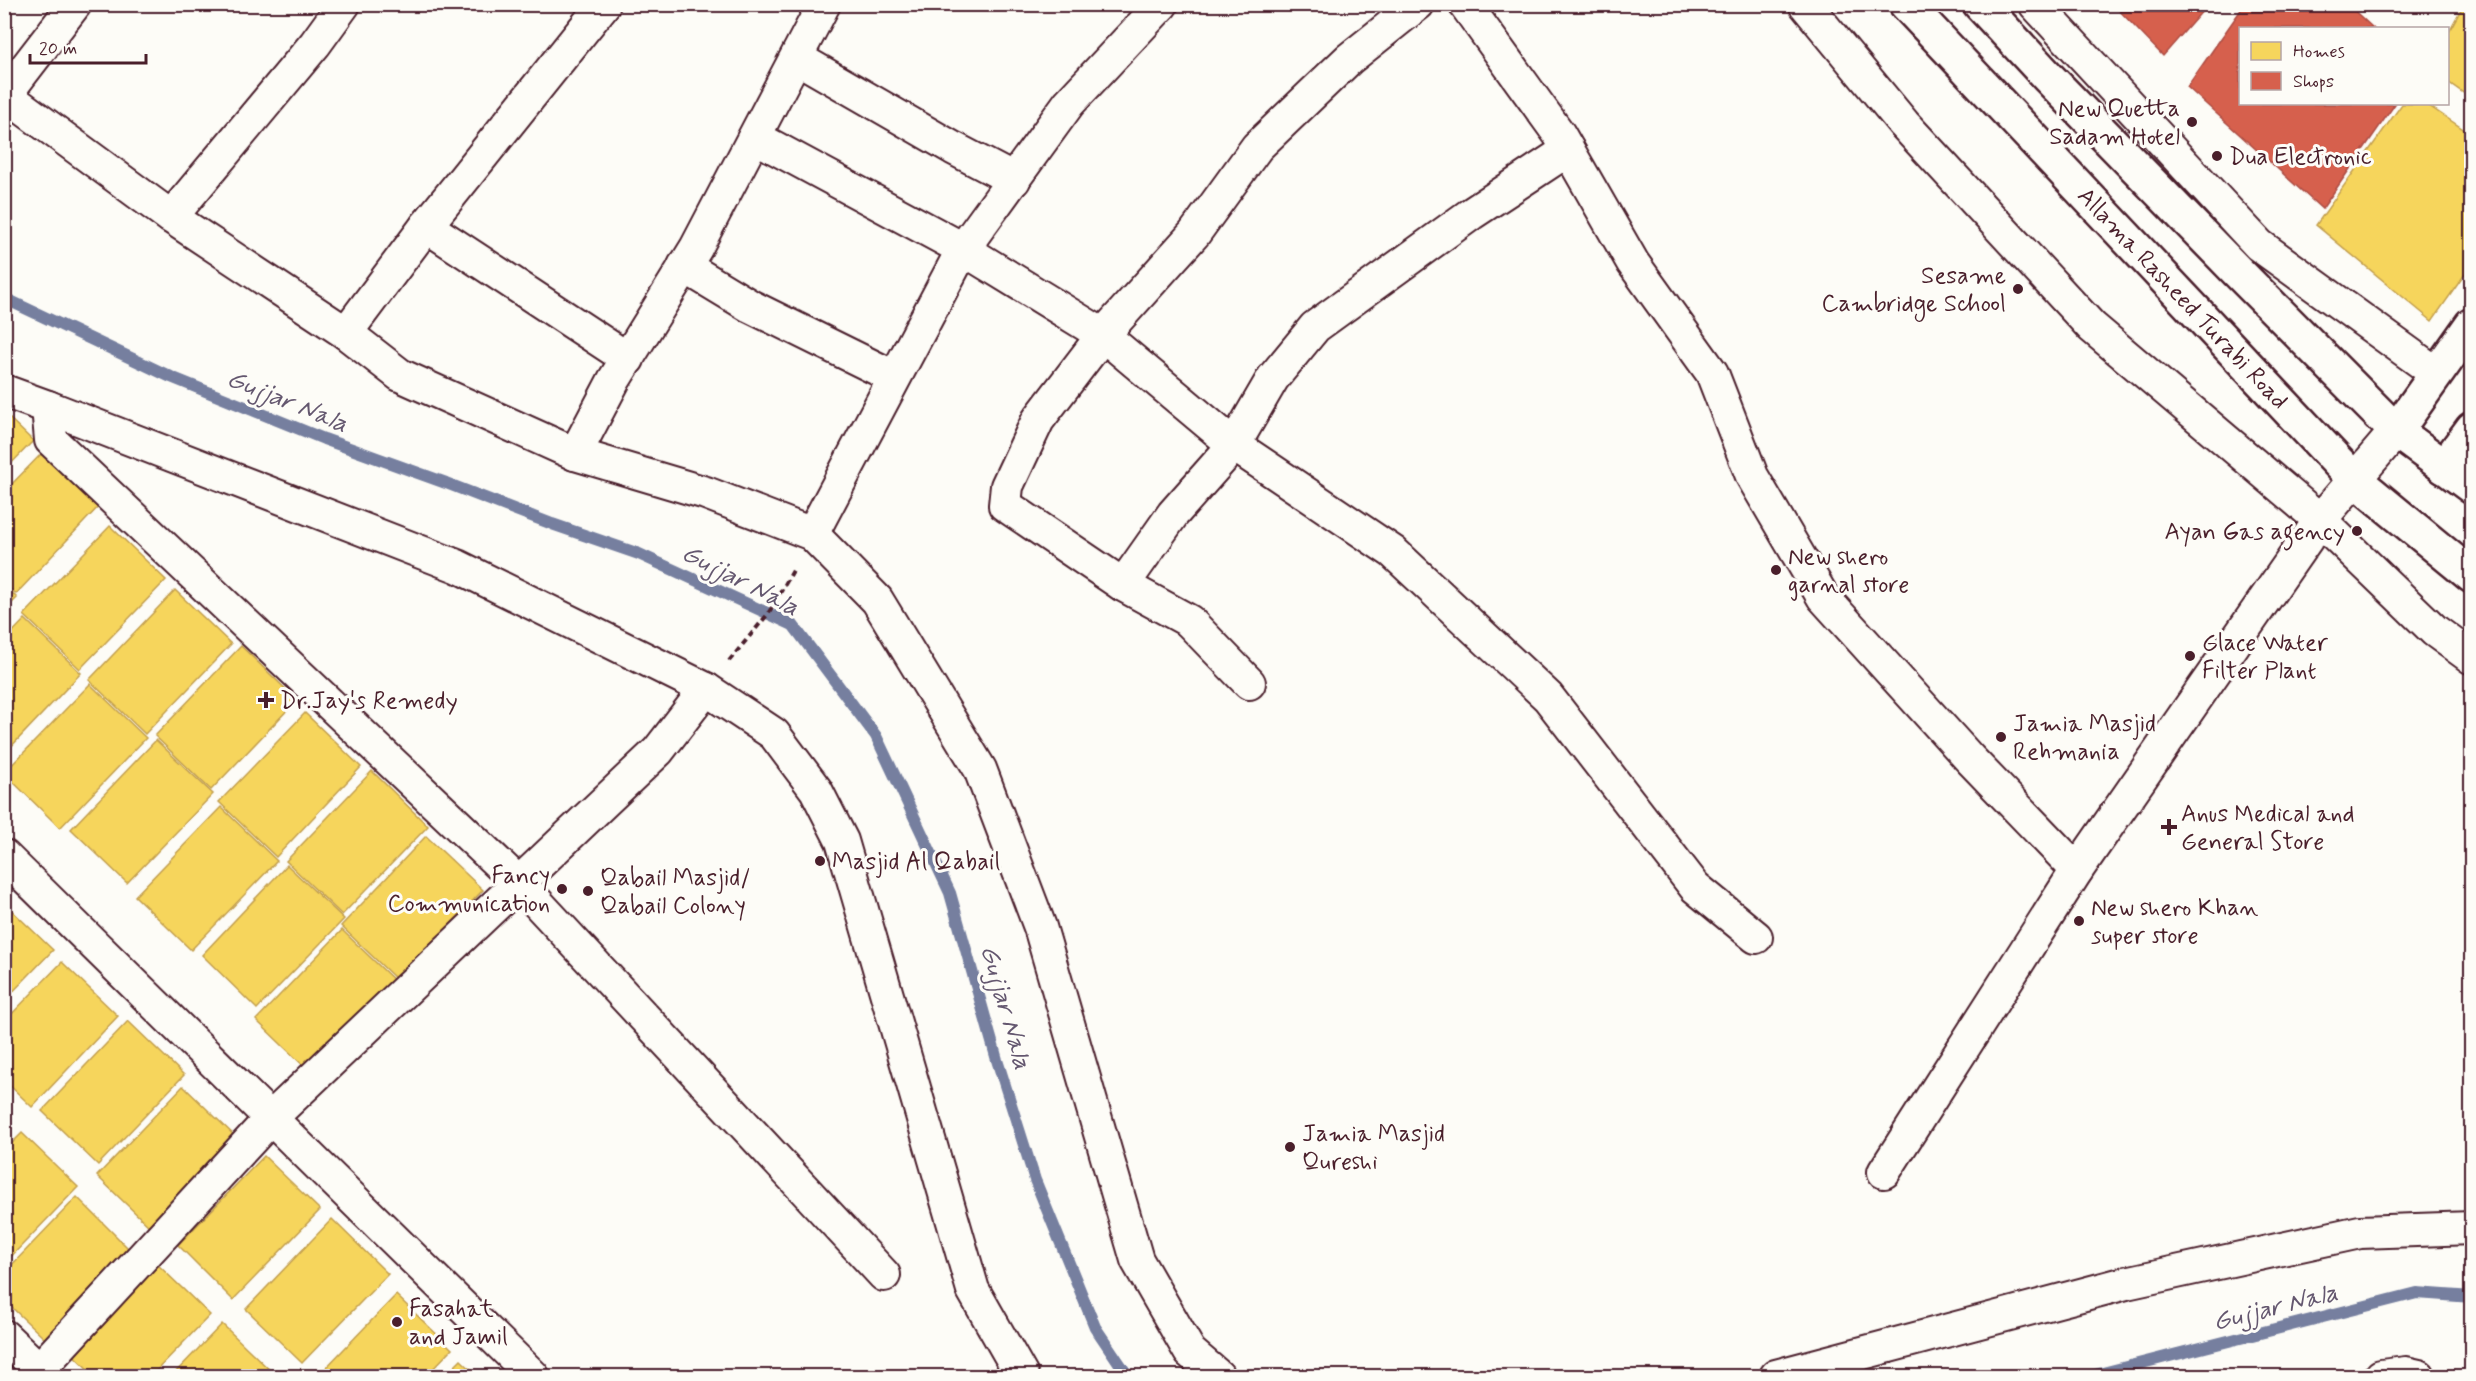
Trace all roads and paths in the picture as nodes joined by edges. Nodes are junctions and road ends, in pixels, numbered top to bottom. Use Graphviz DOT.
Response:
graph roads {
  1 [pos="75,4"];
  2 [pos="344,4"];
  3 [pos="604,4"];
  4 [pos="824,4"];
  5 [pos="1418,4"];
  6 [pos="1465,4"];
  7 [pos="1805,4"];
  8 [pos="1906,4"];
  9 [pos="1980,4"];
  10 [pos="2035,4"];
  11 [pos="1150,9"];
  12 [pos="797,58"];
  13 [pos="5,94"];
  14 [pos="755,136"];
  15 [pos="1568,150"];
  16 [pos="1014,180"];
  17 [pos="171,217"];
  18 [pos="426,226"];
  19 [pos="963,249"];
  20 [pos="684,266"];
  21 [pos="2472,324"];
  22 [pos="346,333"];
  23 [pos="1103,335"];
  24 [pos="628,359"];
  25 [pos="2436,374"];
  26 [pos="894,377"];
  27 [pos="4,391"];
  28 [pos="48,407"];
  29 [pos="2472,429"];
  30 [pos="2396,431"];
  31 [pos="1234,445"];
  32 [pos="575,454"];
  33 [pos="2444,467"];
  34 [pos="2354,479"];
  35 [pos="2472,486"];
  36 [pos="2320,520"];
  37 [pos="812,534"];
  38 [pos="2472,576"];
  39 [pos="1123,585"];
  40 [pos="783,592"];
  41 [pos="2472,658"];
  42 [pos="1249,683"];
  43 [pos="706,690"];
  44 [pos="4,856"];
  45 [pos="2078,870"];
  46 [pos="520,884"];
  47 [pos="1756,937"];
  48 [pos="271,1118"];
  49 [pos="1884,1172"];
  50 [pos="2472,1228"];
  51 [pos="884,1275"];
  52 [pos="4,1336"];
  53 [pos="39,1374"];
  54 [pos="533,1377"];
  55 [pos="1022,1377"];
  56 [pos="1218,1377"];
  57 [pos="1776,1377"];
  58 [pos="2381,1377"];
  59 [pos="2419,1377"];
  1 -- 13 [label="street"];
  2 -- 17 [label="street"];
  3 -- 18 [label="street"];
  4 -- 12 [label="street"];
  5 -- 23 [label="street"];
  6 -- 15 [label="street"];
  7 -- 36 [label="street"];
  8 -- 34 [label="main road, Allama Rasheed Turabi Road"];
  9 -- 30 [label="main road"];
  10 -- 25 [label="street"];
  11 -- 16 [label="street"];
  12 -- 14 [label="street"];
  12 -- 16 [label="street"];
  13 -- 17 [label="street"];
  14 -- 19 [label="street"];
  14 -- 20 [label="street"];
  15 -- 31 [label="street"];
  15 -- 45 [label="street"];
  16 -- 19 [label="street"];
  17 -- 22 [label="street"];
  18 -- 22 [label="street"];
  18 -- 24 [label="street"];
  19 -- 23 [label="street"];
  19 -- 26 [label="street"];
  20 -- 24 [label="street"];
  20 -- 26 [label="street"];
  21 -- 25 [label="main road"];
  22 -- 32 [label="street"];
  23 -- 31 [label="street"];
  23 -- 39 [label="street"];
  24 -- 32 [label="street"];
  25 -- 30 [label="main road"];
  26 -- 37 [label="street"];
  27 -- 28 [label="street"];
  28 -- 43 [label="street"];
  28 -- 46 [label="street"];
  29 -- 33 [label="main road"];
  30 -- 33 [label="main road"];
  30 -- 34 [label="street"];
  31 -- 39 [label="street"];
  31 -- 47 [label="street"];
  32 -- 37 [label="street"];
  33 -- 35 [label="main road"];
  34 -- 36 [label="street"];
  34 -- 38 [label="main road, Allama Rasheed Turabi Road"];
  36 -- 41 [label="street"];
  36 -- 45 [label="street"];
  37 -- 56 [label="street"];
  39 -- 42 [label="street"];
  40 -- 43 [label="path"];
  43 -- 46 [label="street"];
  43 -- 55 [label="street"];
  44 -- 48 [label="street"];
  45 -- 49 [label="street"];
  46 -- 48 [label="street"];
  46 -- 51 [label="street"];
  48 -- 53 [label="street"];
  48 -- 54 [label="street"];
  50 -- 57 [label="street"];
  52 -- 53 [label="street"];
  58 -- 59 [label="street"];
}
